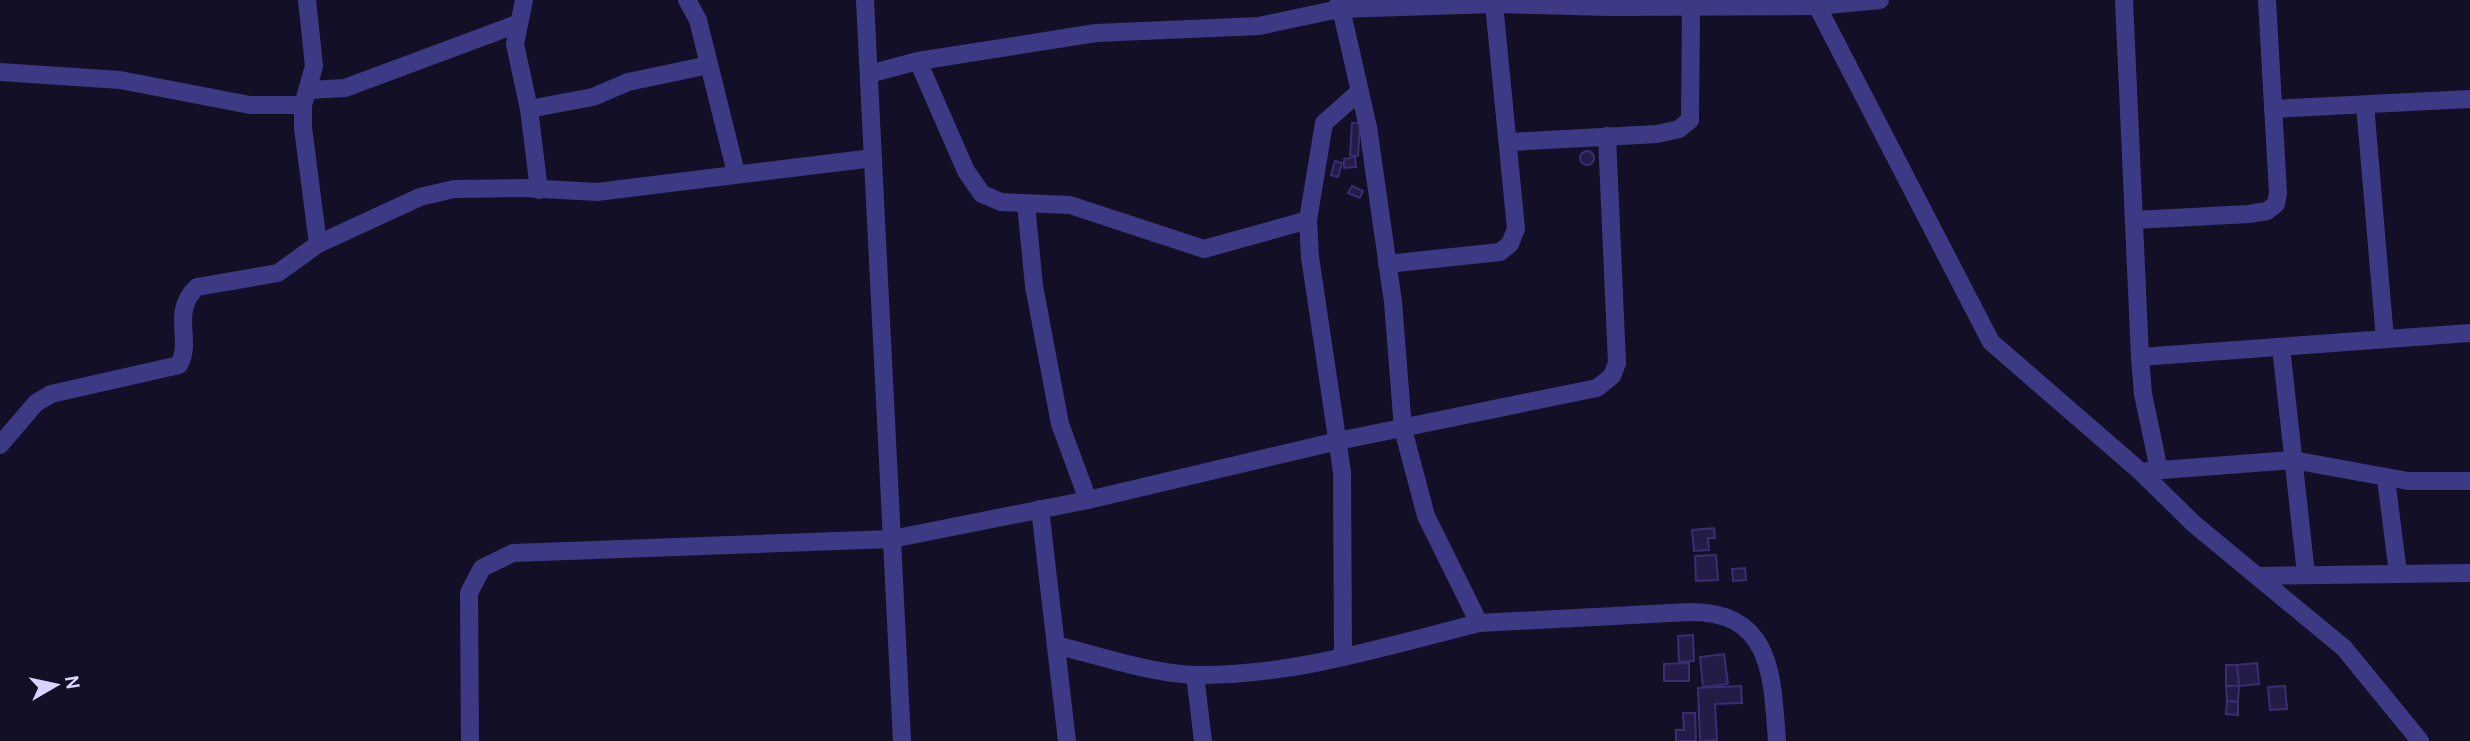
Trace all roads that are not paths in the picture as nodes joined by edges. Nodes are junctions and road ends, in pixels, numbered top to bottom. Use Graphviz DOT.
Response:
graph roads {
  1 [pos="307,0"];
  2 [pos="524,0"];
  3 [pos="687,0"];
  4 [pos="865,0"];
  5 [pos="1880,0"];
  6 [pos="2124,0"];
  7 [pos="2267,0"];
  8 [pos="1815,3"];
  9 [pos="1494,4"];
  10 [pos="1611,4"];
  11 [pos="1339,5"];
  12 [pos="1691,7"];
  13 [pos="517,24"];
  14 [pos="918,61"];
  15 [pos="709,65"];
  16 [pos="0,72"];
  17 [pos="869,74"];
  18 [pos="1359,92"];
  19 [pos="306,97"];
  20 [pos="2470,99"];
  21 [pos="2365,105"];
  22 [pos="529,109"];
  23 [pos="2273,109"];
  24 [pos="1607,136"];
  25 [pos="1510,142"];
  26 [pos="873,158"];
  27 [pos="736,173"];
  28 [pos="539,190"];
  29 [pos="1027,204"];
  30 [pos="1308,220"];
  31 [pos="2134,220"];
  32 [pos="318,244"];
  33 [pos="1387,264"];
  34 [pos="2470,333"];
  35 [pos="2385,339"];
  36 [pos="2281,347"];
  37 [pos="2140,357"];
  38 [pos="1403,429"];
  39 [pos="1338,441"];
  40 [pos="0,445"];
  41 [pos="2293,460"];
  42 [pos="2159,470"];
  43 [pos="2141,472"];
  44 [pos="2386,479"];
  45 [pos="2470,481"];
  46 [pos="1088,500"];
  47 [pos="1040,509"];
  48 [pos="892,539"];
  49 [pos="2398,573"];
  50 [pos="2470,573"];
  51 [pos="2306,574"];
  52 [pos="2258,576"];
  53 [pos="1479,623"];
  54 [pos="1056,645"];
  55 [pos="1343,657"];
  56 [pos="1195,675"];
  57 [pos="470,741"];
  58 [pos="902,741"];
  59 [pos="1067,741"];
  60 [pos="1202,741"];
  61 [pos="1777,741"];
  62 [pos="2420,741"];
  1 -- 19 [label="street"];
  2 -- 13 [label="street"];
  3 -- 15 [label="street"];
  4 -- 17 [label="street"];
  5 -- 8 [label="street"];
  6 -- 31 [label="street"];
  7 -- 23 [label="street"];
  8 -- 12 [label="street"];
  8 -- 43 [label="street"];
  9 -- 10 [label="street"];
  9 -- 11 [label="street"];
  9 -- 25 [label="street"];
  10 -- 12 [label="street"];
  11 -- 14 [label="street"];
  11 -- 18 [label="street"];
  12 -- 24 [label="street"];
  13 -- 19 [label="street"];
  13 -- 22 [label="street"];
  14 -- 17 [label="street"];
  14 -- 29 [label="street"];
  15 -- 22 [label="street"];
  15 -- 27 [label="street"];
  16 -- 19 [label="street"];
  17 -- 26 [label="street"];
  18 -- 30 [label="street"];
  18 -- 33 [label="street"];
  19 -- 32 [label="street"];
  20 -- 21 [label="street"];
  21 -- 23 [label="street"];
  21 -- 35 [label="street"];
  22 -- 28 [label="street"];
  23 -- 31 [label="street"];
  24 -- 25 [label="street"];
  24 -- 38 [label="street"];
  25 -- 33 [label="street"];
  26 -- 27 [label="street"];
  26 -- 48 [label="street"];
  27 -- 28 [label="street"];
  28 -- 32 [label="street"];
  29 -- 30 [label="street"];
  29 -- 46 [label="street"];
  30 -- 39 [label="street"];
  31 -- 37 [label="street"];
  32 -- 40 [label="street"];
  33 -- 38 [label="street"];
  34 -- 35 [label="street"];
  35 -- 36 [label="street"];
  36 -- 37 [label="street"];
  36 -- 41 [label="street"];
  37 -- 42 [label="street"];
  38 -- 39 [label="street"];
  38 -- 53 [label="street"];
  39 -- 46 [label="street"];
  39 -- 55 [label="street"];
  41 -- 42 [label="street"];
  41 -- 44 [label="street"];
  41 -- 51 [label="street"];
  42 -- 43 [label="street"];
  43 -- 52 [label="street"];
  44 -- 45 [label="street"];
  44 -- 49 [label="street"];
  46 -- 47 [label="street"];
  47 -- 48 [label="street"];
  47 -- 54 [label="street"];
  48 -- 57 [label="street"];
  48 -- 58 [label="street"];
  49 -- 50 [label="street"];
  49 -- 51 [label="street"];
  51 -- 52 [label="street"];
  52 -- 62 [label="street"];
  53 -- 55 [label="street"];
  53 -- 61 [label="street"];
  54 -- 56 [label="street"];
  54 -- 59 [label="street"];
  55 -- 56 [label="street"];
  56 -- 60 [label="street"];
}
